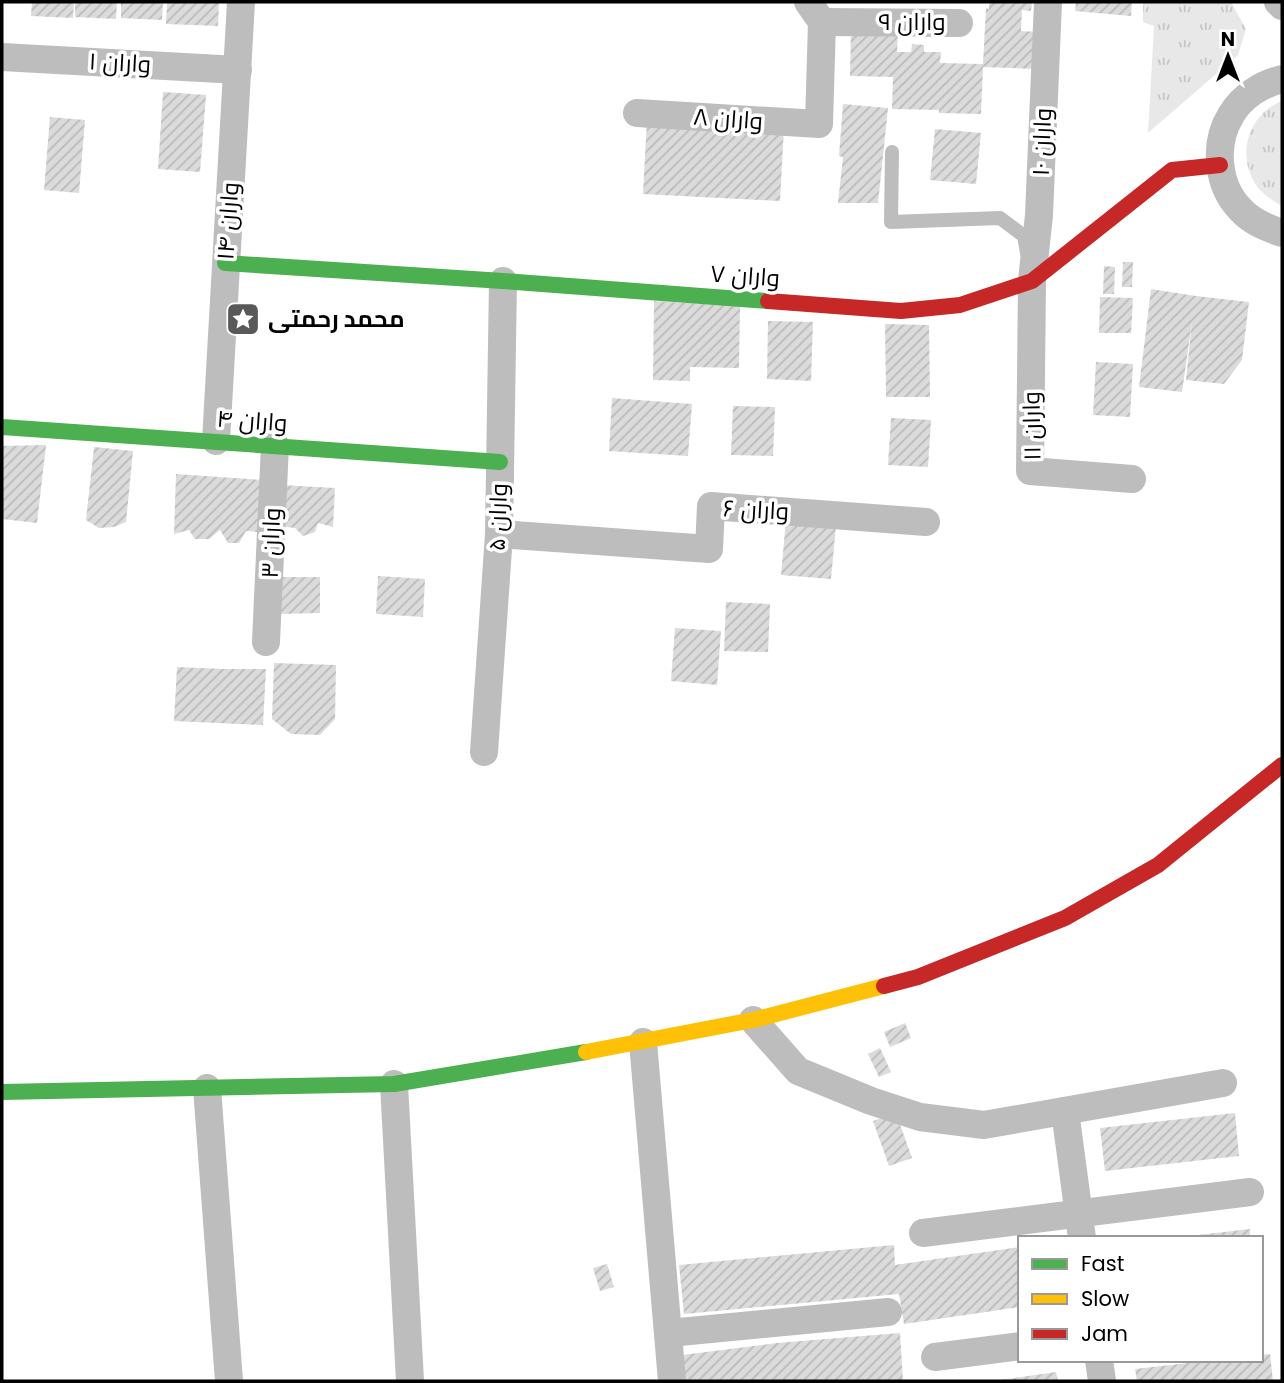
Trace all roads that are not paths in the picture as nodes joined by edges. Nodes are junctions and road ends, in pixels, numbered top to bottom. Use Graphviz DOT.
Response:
graph roads {
  1 [pos="242,2"];
  2 [pos="1048,2"];
  3 [pos="1278,2"];
  4 [pos="1282,6"];
  5 [pos="815,12"];
  6 [pos="959,23"];
  7 [pos="2,57"];
  8 [pos="238,70"];
  9 [pos="1282,79"];
  10 [pos="637,113"];
  11 [pos="892,152"];
  12 [pos="1220,165"];
  13 [pos="1282,233"];
  14 [pos="225,263"];
  15 [pos="503,281"];
  16 [pos="1032,281"];
  17 [pos="2,427"];
  18 [pos="216,441"];
  19 [pos="275,445"];
  20 [pos="500,462"];
  21 [pos="1132,479"];
  22 [pos="926,522"];
  23 [pos="499,534"];
  24 [pos="266,642"];
  25 [pos="484,752"];
  26 [pos="1282,765"];
  27 [pos="753,1020"];
  28 [pos="643,1042"];
  29 [pos="1223,1083"];
  30 [pos="394,1084"];
  31 [pos="207,1088"];
  32 [pos="2,1092"];
  33 [pos="1065,1111"];
  34 [pos="1250,1192"];
  35 [pos="1080,1226"];
  36 [pos="923,1233"];
  37 [pos="888,1312"];
  38 [pos="669,1333"];
  39 [pos="1018,1346"];
  40 [pos="935,1357"];
  41 [pos="1099,1362"];
  42 [pos="229,1381"];
  43 [pos="410,1381"];
  44 [pos="672,1381"];
  45 [pos="1102,1381"];
  1 -- 8 [label="street, واران ۱۴"];
  2 -- 16 [label="street, واران ۱۰"];
  3 -- 4 [label="street"];
  5 -- 6 [label="street, واران ۹"];
  5 -- 10 [label="street, واران ۸"];
  7 -- 8 [label="street, واران ۱"];
  8 -- 14 [label="street, واران ۱۴"];
  9 -- 12 [label="street"];
  11 -- 16 [label="lane"];
  12 -- 13 [label="street"];
  12 -- 16 [label="street, واران ۷"];
  14 -- 15 [label="street, واران ۷"];
  14 -- 18 [label="street, واران ۱۴"];
  15 -- 16 [label="street, واران ۷"];
  15 -- 20 [label="street, واران ۵"];
  16 -- 21 [label="street, واران ۱۱"];
  17 -- 18 [label="street, واران ۴"];
  18 -- 19 [label="street, واران ۴"];
  19 -- 20 [label="street, واران ۴"];
  19 -- 24 [label="street, واران ۳"];
  20 -- 23 [label="street, واران ۵"];
  22 -- 23 [label="street, واران ۶"];
  23 -- 25 [label="street, واران ۵"];
  26 -- 27 [label="street"];
  27 -- 28 [label="street"];
  27 -- 33 [label="street"];
  28 -- 30 [label="street"];
  28 -- 38 [label="street"];
  29 -- 33 [label="street"];
  30 -- 31 [label="street"];
  30 -- 43 [label="street"];
  31 -- 32 [label="street"];
  31 -- 42 [label="street"];
  33 -- 35 [label="street"];
  34 -- 35 [label="street"];
  35 -- 36 [label="street"];
  37 -- 38 [label="street"];
  38 -- 44 [label="street"];
  39 -- 40 [label="street"];
  41 -- 45 [label="street"];
}
